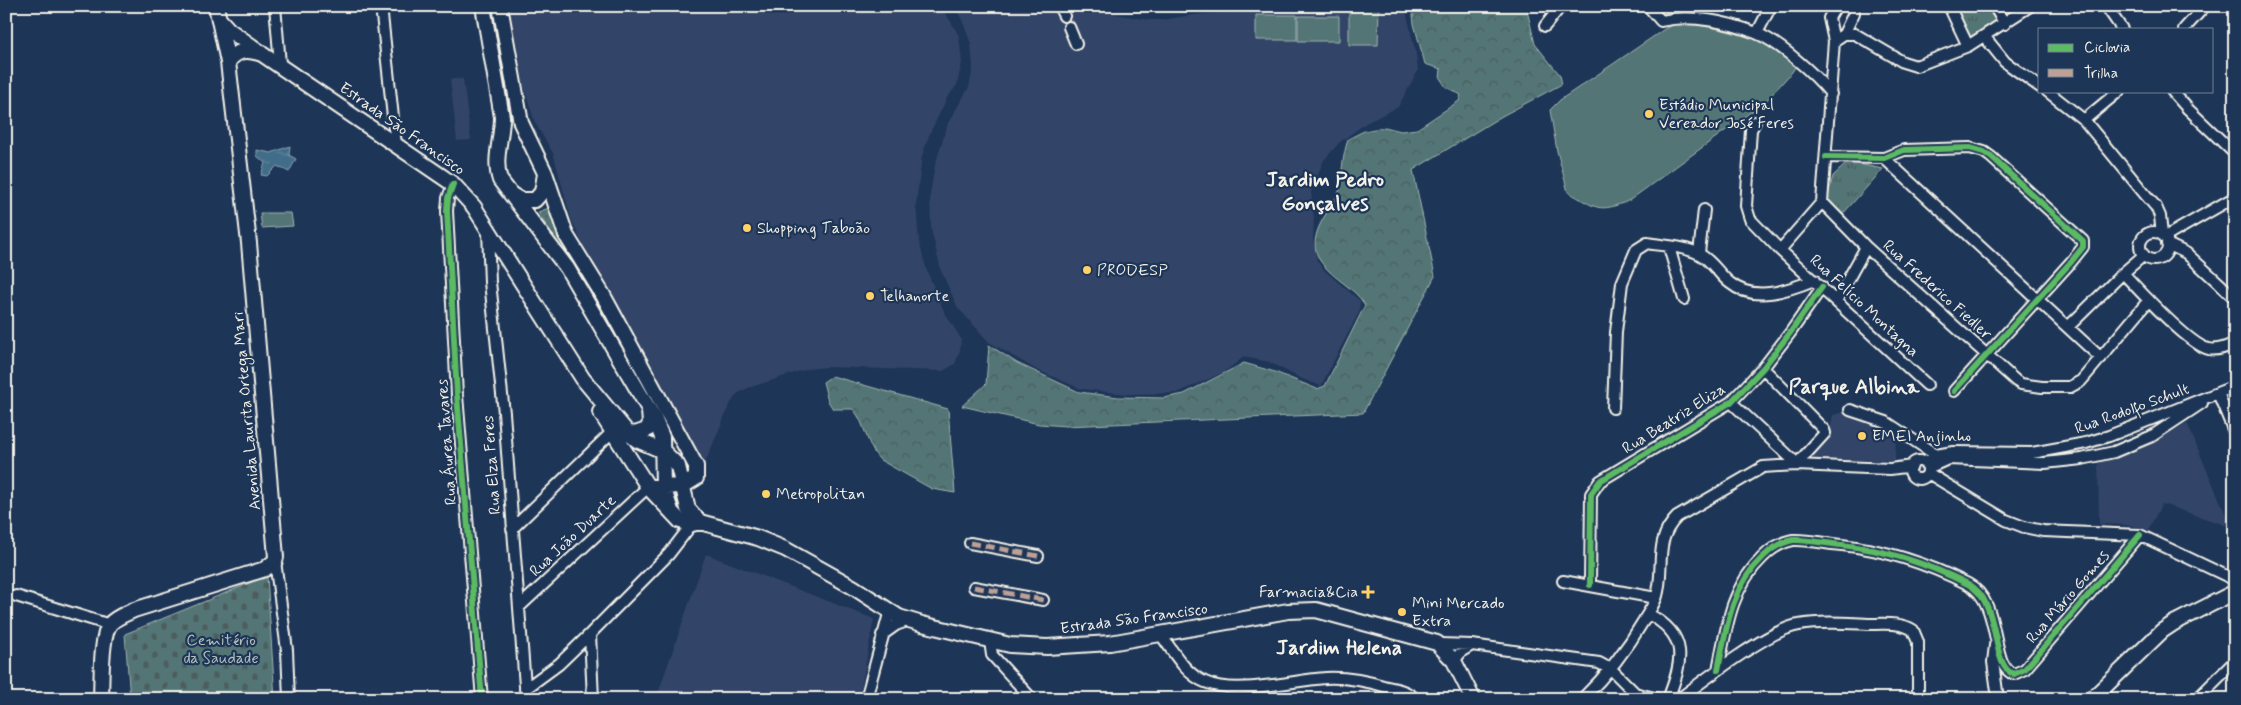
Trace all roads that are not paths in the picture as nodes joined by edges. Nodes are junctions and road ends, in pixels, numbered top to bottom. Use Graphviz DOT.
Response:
graph roads {
  1 [pos="274,6"];
  2 [pos="382,6"];
  3 [pos="483,6"];
  4 [pos="500,6"];
  5 [pos="1561,6"];
  6 [pos="1648,6"];
  7 [pos="1771,6"];
  8 [pos="1836,6"];
  9 [pos="1852,6"];
  10 [pos="1949,6"];
  11 [pos="1994,6"];
  12 [pos="2030,6"];
  13 [pos="2106,6"];
  14 [pos="2205,6"];
  15 [pos="217,11"];
  16 [pos="2005,24"];
  17 [pos="1545,26"];
  18 [pos="1069,27"];
  19 [pos="2121,28"];
  20 [pos="2185,28"];
  21 [pos="1758,33"];
  22 [pos="1844,34"];
  23 [pos="1984,36"];
  24 [pos="1834,41"];
  25 [pos="248,42"];
  26 [pos="1076,44"];
  27 [pos="1968,46"];
  28 [pos="262,54"];
  29 [pos="227,55"];
  30 [pos="280,64"];
  31 [pos="2038,86"];
  32 [pos="2048,92"];
  33 [pos="2118,92"];
  34 [pos="2173,92"];
  35 [pos="1831,94"];
  36 [pos="2084,120"];
  37 [pos="1755,122"];
  38 [pos="396,145"];
  39 [pos="2235,154"];
  40 [pos="1826,157"];
  41 [pos="1884,158"];
  42 [pos="545,173"];
  43 [pos="453,184"];
  44 [pos="511,195"];
  45 [pos="2235,197"];
  46 [pos="1822,202"];
  47 [pos="1704,210"];
  48 [pos="488,229"];
  49 [pos="2165,238"];
  50 [pos="1670,247"];
  51 [pos="1866,247"];
  52 [pos="1780,250"];
  53 [pos="1699,254"];
  54 [pos="2144,255"];
  55 [pos="2122,273"];
  56 [pos="1818,283"];
  57 [pos="2235,298"];
  58 [pos="1684,299"];
  59 [pos="1836,300"];
  60 [pos="2037,300"];
  61 [pos="2149,300"];
  62 [pos="2068,327"];
  63 [pos="2235,343"];
  64 [pos="1987,355"];
  65 [pos="2101,358"];
  66 [pos="1763,368"];
  67 [pos="1927,384"];
  68 [pos="2235,386"];
  69 [pos="1954,391"];
  70 [pos="2218,393"];
  71 [pos="2207,399"];
  72 [pos="1731,402"];
  73 [pos="1613,408"];
  74 [pos="649,410"];
  75 [pos="1850,410"];
  76 [pos="2154,418"];
  77 [pos="620,432"];
  78 [pos="2157,432"];
  79 [pos="2235,434"];
  80 [pos="1780,448"];
  81 [pos="2065,448"];
  82 [pos="663,451"];
  83 [pos="1936,455"];
  84 [pos="2070,461"];
  85 [pos="1796,466"];
  86 [pos="1912,466"];
  87 [pos="1763,467"];
  88 [pos="1927,468"];
  89 [pos="1890,469"];
  90 [pos="1914,477"];
  91 [pos="663,486"];
  92 [pos="683,486"];
  93 [pos="648,487"];
  94 [pos="671,511"];
  95 [pos="695,521"];
  96 [pos="512,529"];
  97 [pos="2140,534"];
  98 [pos="970,543"];
  99 [pos="1038,556"];
  100 [pos="275,561"];
  101 [pos="2235,580"];
  102 [pos="1563,581"];
  103 [pos="1590,585"];
  104 [pos="974,587"];
  105 [pos="2235,592"];
  106 [pos="16,596"];
  107 [pos="1656,598"];
  108 [pos="1043,600"];
  109 [pos="519,607"];
  110 [pos="890,610"];
  111 [pos="1648,614"];
  112 [pos="910,620"];
  113 [pos="110,625"];
  114 [pos="590,634"];
  115 [pos="965,635"];
  116 [pos="1161,635"];
  117 [pos="882,636"];
  118 [pos="990,641"];
  119 [pos="1996,642"];
  120 [pos="1440,644"];
  121 [pos="1010,645"];
  122 [pos="1472,645"];
  123 [pos="994,658"];
  124 [pos="1454,661"];
  125 [pos="2235,661"];
  126 [pos="1612,670"];
  127 [pos="1718,670"];
  128 [pos="526,694"];
  129 [pos="101,699"];
  130 [pos="289,699"];
  131 [pos="482,699"];
  132 [pos="593,699"];
  133 [pos="866,699"];
  134 [pos="1032,699"];
  135 [pos="1415,699"];
  136 [pos="1473,699"];
  137 [pos="1582,699"];
  138 [pos="1658,699"];
  139 [pos="1668,699"];
  140 [pos="1679,699"];
  141 [pos="1918,699"];
  142 [pos="1998,699"];
  143 [pos="2092,699"];
  144 [pos="2197,699"];
  1 -- 30 [label="street"];
  2 -- 38 [label="street"];
  3 -- 44 [label="main road"];
  4 -- 42 [label="main road"];
  5 -- 17 [label="street"];
  6 -- 21 [label="street"];
  7 -- 21 [label="street"];
  8 -- 24 [label="street"];
  9 -- 22 [label="street"];
  10 -- 27 [label="street"];
  11 -- 16 [label="street"];
  12 -- 16 [label="street"];
  13 -- 19 [label="street"];
  14 -- 20 [label="street"];
  15 -- 25 [label="main road, Estrada São Francisco"];
  15 -- 29 [label="main road, Avenida Laurita Ortega Mari"];
  16 -- 23 [label="street"];
  18 -- 26 [label="street"];
  21 -- 35 [label="street"];
  22 -- 24 [label="street"];
  22 -- 27 [label="street"];
  23 -- 27 [label="street"];
  23 -- 31 [label="street"];
  24 -- 35 [label="street"];
  25 -- 28 [label="main road, Estrada São Francisco"];
  25 -- 29 [label="main road"];
  28 -- 29 [label="main road, Estrada São Francisco"];
  28 -- 30 [label="main road, Estrada São Francisco"];
  29 -- 100 [label="main road, Avenida Laurita Ortega Mari"];
  30 -- 38 [label="main road, Estrada São Francisco"];
  32 -- 36 [label="street"];
  33 -- 36 [label="street"];
  34 -- 39 [label="street"];
  35 -- 40 [label="street"];
  36 -- 49 [label="street"];
  37 -- 52 [label="street, Rua Felício Montagna"];
  38 -- 43 [label="main road, Estrada São Francisco"];
  40 -- 41 [label="street"];
  40 -- 46 [label="street"];
  41 -- 60 [label="street"];
  41 -- 60 [label="street"];
  42 -- 44 [label="main road"];
  42 -- 92 [label="main road"];
  43 -- 48 [label="main road, Estrada São Francisco"];
  43 -- 131 [label="street, Rua Áurea Tavares"];
  44 -- 74 [label="main road"];
  45 -- 49 [label="street"];
  46 -- 51 [label="street, Rua Frederico Fiedler"];
  46 -- 52 [label="street"];
  47 -- 53 [label="street"];
  48 -- 77 [label="main road, Estrada São Francisco"];
  48 -- 96 [label="street, Rua Elza Feres"];
  49 -- 54 [label="street"];
  49 -- 54 [label="street"];
  49 -- 57 [label="street"];
  50 -- 53 [label="street"];
  50 -- 58 [label="street"];
  50 -- 73 [label="street"];
  51 -- 59 [label="street"];
  51 -- 64 [label="street, Rua Frederico Fiedler"];
  52 -- 56 [label="street, Rua Felício Montagna"];
  53 -- 56 [label="street"];
  54 -- 55 [label="street"];
  55 -- 61 [label="street"];
  55 -- 62 [label="street"];
  56 -- 59 [label="street, Rua Felício Montagna"];
  56 -- 66 [label="street, Rua Beatriz Eliza"];
  59 -- 67 [label="street, Rua Felício Montagna"];
  60 -- 62 [label="street"];
  60 -- 64 [label="street"];
  61 -- 63 [label="street"];
  61 -- 65 [label="street"];
  62 -- 65 [label="street"];
  64 -- 65 [label="street, Rua Frederico Fiedler"];
  64 -- 69 [label="street"];
  66 -- 72 [label="street, Rua Beatriz Eliza"];
  66 -- 85 [label="street"];
  68 -- 70 [label="street"];
  70 -- 71 [label="street"];
  70 -- 79 [label="street"];
  71 -- 76 [label="street, Rua Rodolfo Schult"];
  71 -- 78 [label="street, Rua Rodolfo Schult"];
  72 -- 80 [label="street"];
  72 -- 103 [label="street, Rua Beatriz Eliza"];
  74 -- 77 [label="main road"];
  74 -- 82 [label="main road"];
  75 -- 83 [label="street"];
  76 -- 78 [label="street"];
  76 -- 81 [label="street, Rua Rodolfo Schult"];
  77 -- 82 [label="main road, Estrada São Francisco"];
  77 -- 93 [label="main road, Estrada São Francisco"];
  77 -- 96 [label="street"];
  78 -- 84 [label="street, Rua Rodolfo Schult"];
  80 -- 85 [label="street"];
  80 -- 87 [label="street"];
  81 -- 83 [label="street, Rua Rodolfo Schult"];
  81 -- 84 [label="street"];
  82 -- 91 [label="main road"];
  82 -- 92 [label="main road, Estrada São Francisco"];
  83 -- 88 [label="street, Rua Rodolfo Schult"];
  84 -- 88 [label="street, Rua Rodolfo Schult"];
  85 -- 87 [label="street"];
  85 -- 89 [label="street"];
  86 -- 88 [label="street"];
  86 -- 89 [label="street"];
  86 -- 90 [label="street"];
  87 -- 107 [label="street"];
  88 -- 90 [label="street"];
  88 -- 97 [label="street"];
  89 -- 90 [label="street"];
  91 -- 92 [label="main road"];
  91 -- 93 [label="main road"];
  91 -- 94 [label="main road"];
  92 -- 95 [label="main road, Estrada São Francisco"];
  93 -- 94 [label="main road, Estrada São Francisco"];
  93 -- 109 [label="street, Rua João Duarte"];
  94 -- 95 [label="main road, Estrada São Francisco"];
  95 -- 110 [label="main road, Estrada São Francisco"];
  95 -- 114 [label="street"];
  96 -- 109 [label="street, Rua Elza Feres"];
  97 -- 101 [label="street"];
  97 -- 119 [label="street, Rua Mário Gomes"];
  98 -- 99 [label="street"];
  100 -- 113 [label="main road"];
  100 -- 130 [label="street"];
  102 -- 103 [label="street"];
  103 -- 107 [label="street"];
  104 -- 108 [label="street"];
  105 -- 143 [label="main road"];
  106 -- 113 [label="street"];
  107 -- 111 [label="street"];
  109 -- 128 [label="street, Rua Elza Feres"];
  110 -- 112 [label="main road, Estrada São Francisco"];
  110 -- 117 [label="street"];
  111 -- 126 [label="street"];
  111 -- 139 [label="street"];
  112 -- 115 [label="main road, Estrada São Francisco"];
  112 -- 117 [label="street"];
  113 -- 129 [label="main road"];
  114 -- 128 [label="street"];
  114 -- 132 [label="street"];
  115 -- 118 [label="main road, Estrada São Francisco"];
  115 -- 123 [label="street"];
  116 -- 120 [label="main road, Estrada São Francisco"];
  116 -- 121 [label="main road, Estrada São Francisco"];
  116 -- 135 [label="street"];
  117 -- 133 [label="street"];
  118 -- 121 [label="main road, Estrada São Francisco"];
  118 -- 123 [label="street"];
  119 -- 127 [label="street"];
  119 -- 142 [label="street"];
  120 -- 122 [label="street"];
  120 -- 124 [label="main road"];
  121 -- 123 [label="street"];
  122 -- 124 [label="street"];
  122 -- 126 [label="street"];
  123 -- 134 [label="street"];
  124 -- 136 [label="main road"];
  125 -- 144 [label="street"];
  126 -- 137 [label="street"];
  126 -- 138 [label="street"];
  127 -- 140 [label="street"];
  127 -- 141 [label="street"];
}
